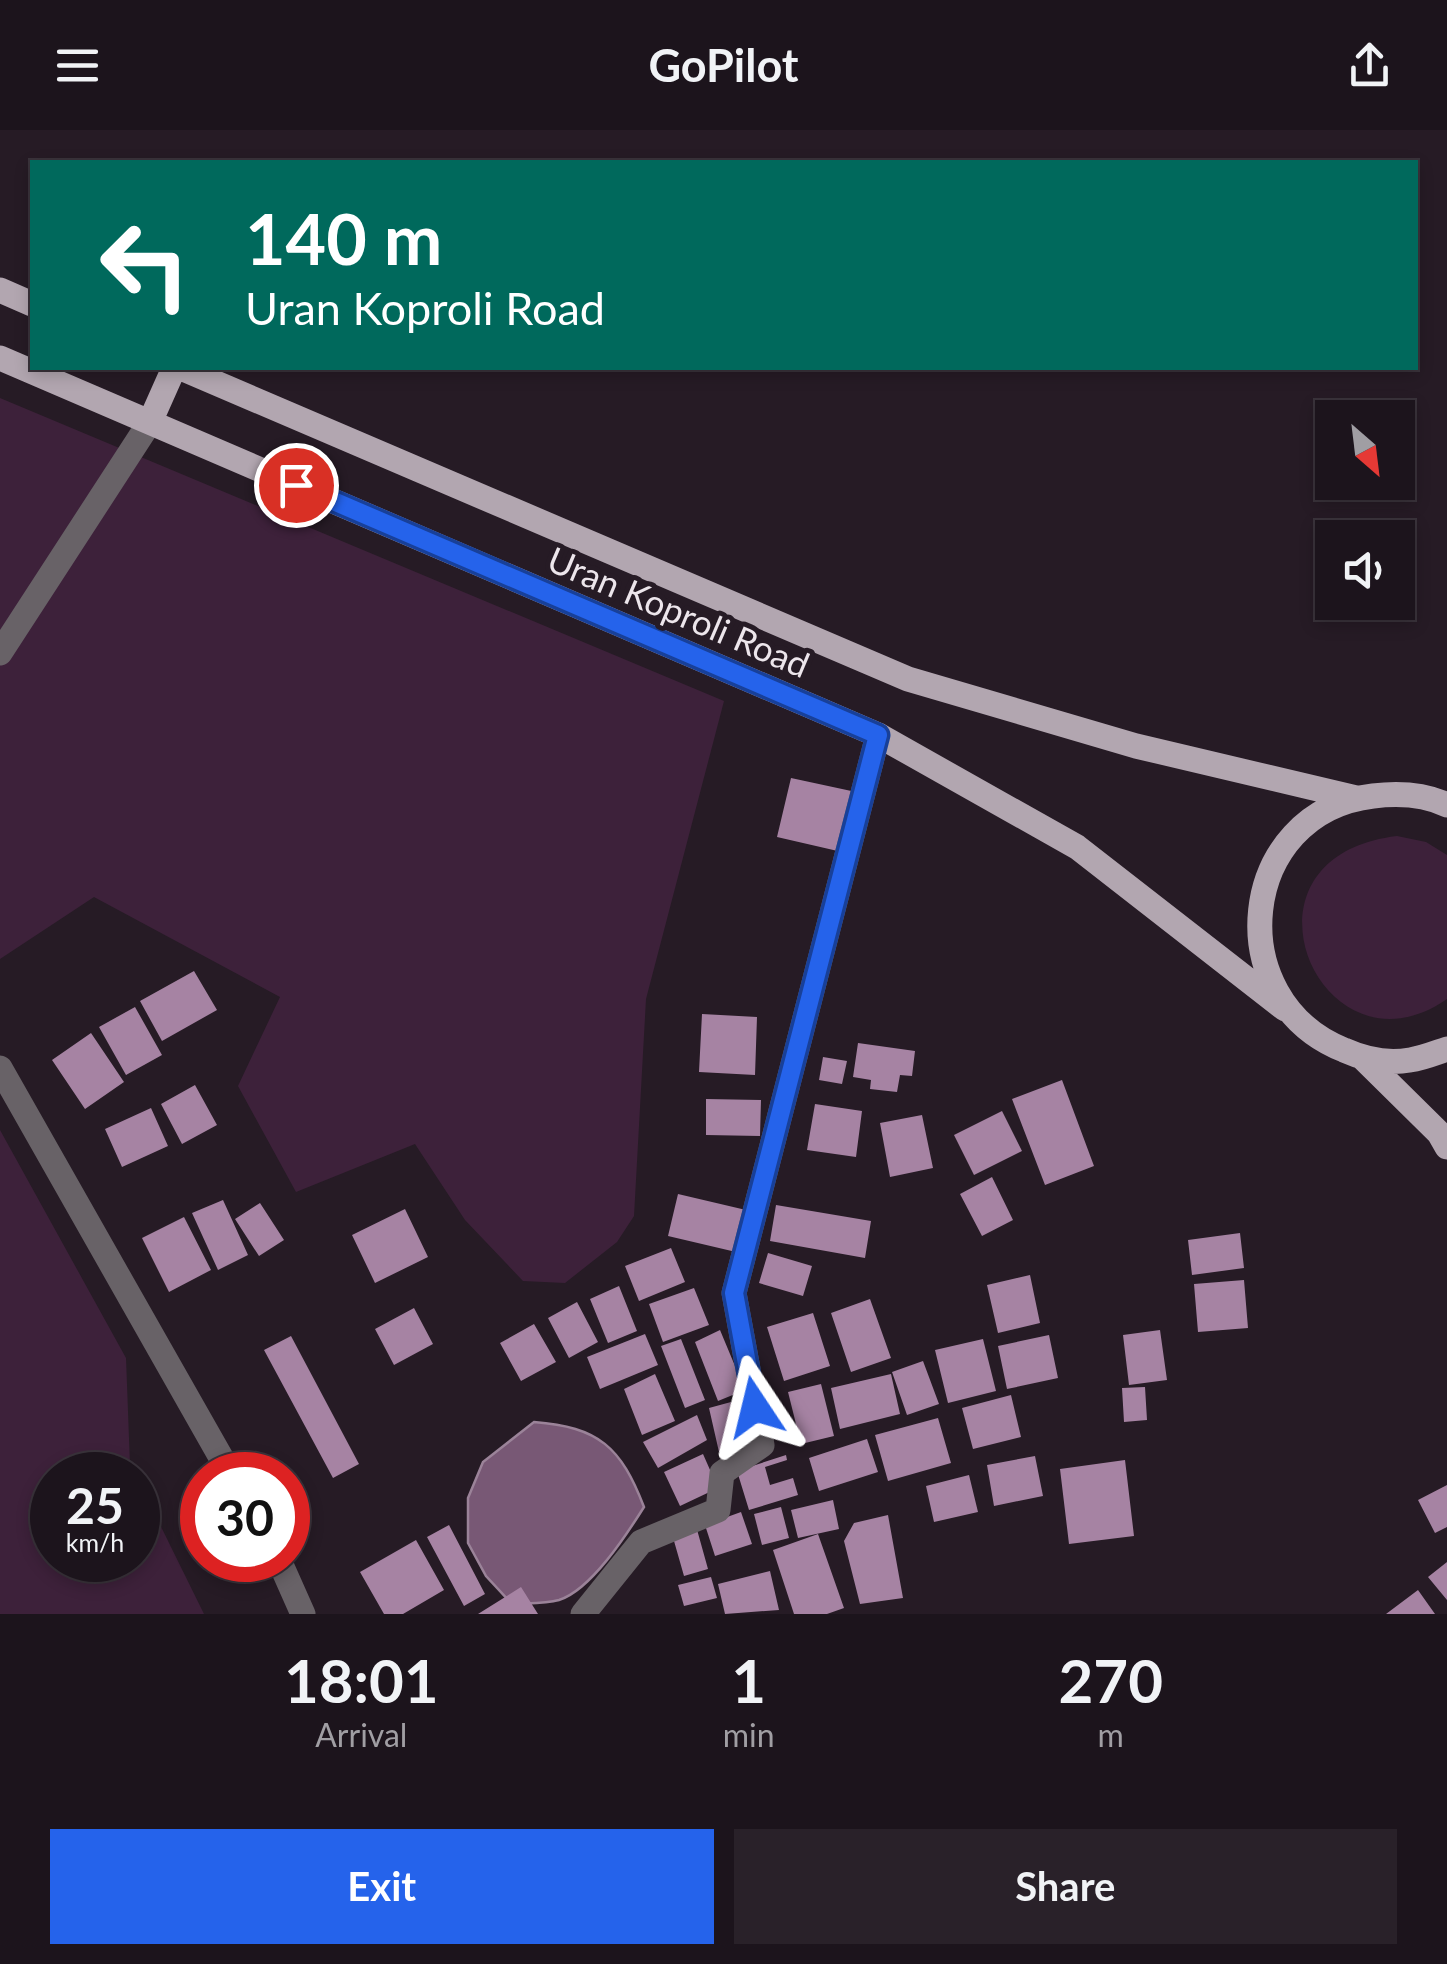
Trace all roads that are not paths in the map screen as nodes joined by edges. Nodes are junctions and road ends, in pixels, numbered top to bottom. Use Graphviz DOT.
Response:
graph roads {
  1 [pos="0,290"];
  2 [pos="30,303"];
  3 [pos="0,358"];
  4 [pos="176,370"];
  5 [pos="182,370"];
  6 [pos="150,422"];
  7 [pos="0,653"];
  8 [pos="878,735"];
  9 [pos="1447,784"];
  10 [pos="1400,793"];
  11 [pos="1356,798"];
  12 [pos="1447,805"];
  13 [pos="1285,1009"];
  14 [pos="1447,1049"];
  15 [pos="1364,1058"];
  16 [pos="0,1068"];
  17 [pos="1447,1147"];
  18 [pos="218,1452"];
  19 [pos="289,1582"];
  20 [pos="303,1614"];
  21 [pos="584,1614"];
  1 -- 2 [label="main road"];
  3 -- 6 [label="main road, Uran Koproli Road"];
  4 -- 6 [label="main road"];
  5 -- 11 [label="main road, Uran Koproli Road"];
  6 -- 7 [label="street"];
  6 -- 8 [label="main road, Uran Koproli Road"];
  8 -- 13 [label="main road, Uran Koproli Road"];
  8 -- 21 [label="street"];
  9 -- 10 [label="main road"];
  10 -- 11 [label="main road"];
  10 -- 12 [label="main road"];
  11 -- 13 [label="main road"];
  13 -- 15 [label="main road, Uran Koproli Road"];
  14 -- 15 [label="main road"];
  15 -- 17 [label="main road"];
  16 -- 18 [label="street"];
  19 -- 20 [label="street"];
}
